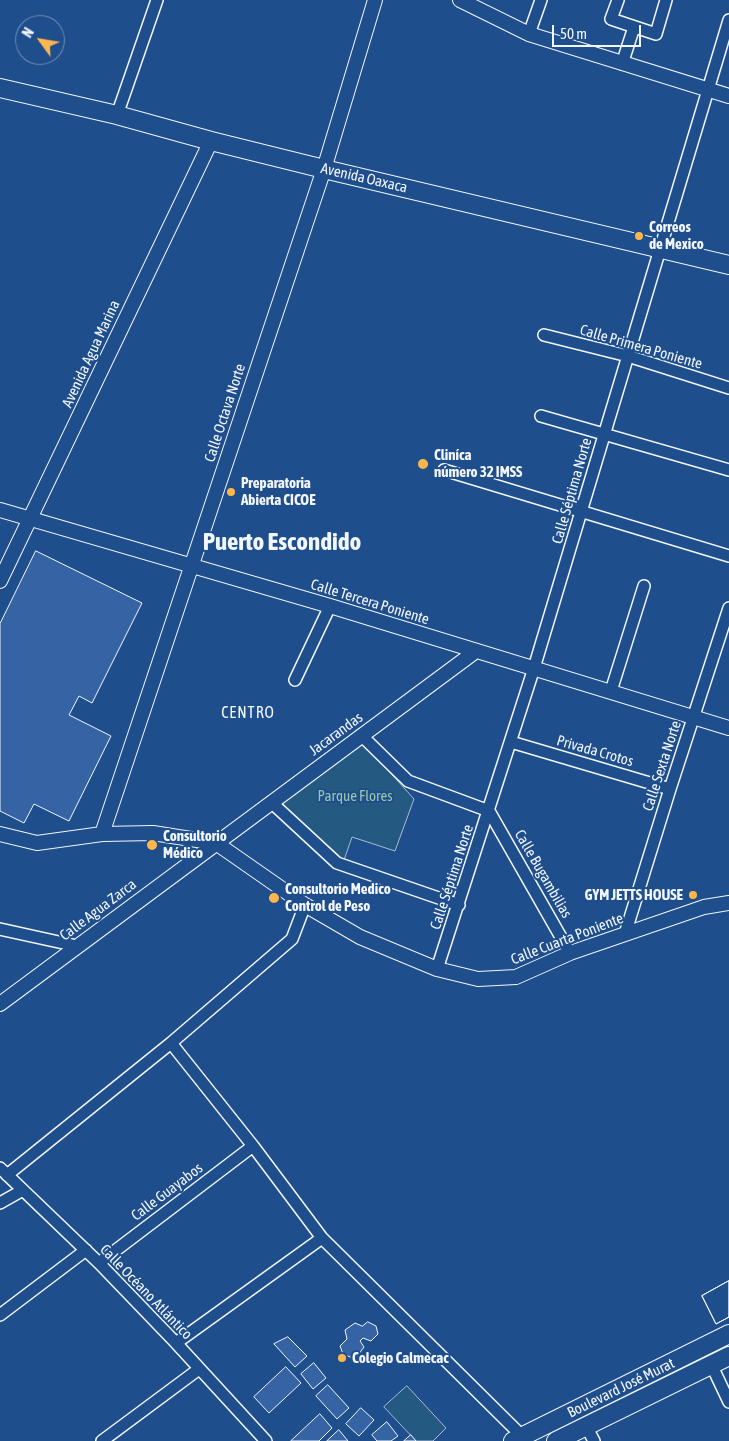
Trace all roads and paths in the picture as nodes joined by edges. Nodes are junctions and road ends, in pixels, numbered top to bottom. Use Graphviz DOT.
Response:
graph roads {
  1 [pos="157,0"];
  2 [pos="375,0"];
  3 [pos="460,0"];
  4 [pos="541,0"];
  5 [pos="618,0"];
  6 [pos="666,0"];
  7 [pos="729,20"];
  8 [pos="634,27"];
  9 [pos="529,34"];
  10 [pos="622,64"];
  11 [pos="0,88"];
  12 [pos="708,90"];
  13 [pos="729,96"];
  14 [pos="117,115"];
  15 [pos="211,141"];
  16 [pos="324,169"];
  17 [pos="661,249"];
  18 [pos="729,265"];
  19 [pos="544,335"];
  20 [pos="628,356"];
  21 [pos="729,388"];
  22 [pos="541,416"];
  23 [pos="604,434"];
  24 [pos="444,470"];
  25 [pos="729,470"];
  26 [pos="0,510"];
  27 [pos="582,511"];
  28 [pos="31,520"];
  29 [pos="729,556"];
  30 [pos="191,566"];
  31 [pos="0,581"];
  32 [pos="644,586"];
  33 [pos="330,606"];
  34 [pos="729,608"];
  35 [pos="476,651"];
  36 [pos="534,668"];
  37 [pos="295,680"];
  38 [pos="611,691"];
  39 [pos="694,717"];
  40 [pos="729,728"];
  41 [pos="361,735"];
  42 [pos="511,742"];
  43 [pos="670,789"];
  44 [pos="271,802"];
  45 [pos="489,811"];
  46 [pos="0,834"];
  47 [pos="102,834"];
  48 [pos="216,843"];
  49 [pos="729,903"];
  50 [pos="305,905"];
  51 [pos="459,905"];
  52 [pos="0,929"];
  53 [pos="626,934"];
  54 [pos="77,946"];
  55 [pos="570,953"];
  56 [pos="437,969"];
  57 [pos="0,1004"];
  58 [pos="171,1043"];
  59 [pos="253,1146"];
  60 [pos="4,1172"];
  61 [pos="23,1190"];
  62 [pos="0,1203"];
  63 [pos="322,1238"];
  64 [pos="86,1250"];
  65 [pos="99,1263"];
  66 [pos="0,1315"];
  67 [pos="729,1334"];
  68 [pos="176,1343"];
  69 [pos="729,1356"];
  70 [pos="711,1364"];
  71 [pos="199,1369"];
  72 [pos="729,1402"];
  73 [pos="590,1433"];
  74 [pos="517,1439"];
  75 [pos="102,1441"];
  76 [pos="266,1441"];
  77 [pos="556,1441"];
  1 -- 14 [label="street"];
  2 -- 16 [label="street, Calle Octava Norte"];
  3 -- 9 [label="street"];
  4 -- 9 [label="street"];
  5 -- 8 [label="street"];
  6 -- 8 [label="street"];
  7 -- 12 [label="street, Calle Séptima Norte"];
  8 -- 10 [label="street"];
  9 -- 10 [label="street"];
  10 -- 12 [label="street"];
  11 -- 14 [label="main road, Avenida Oaxaca"];
  12 -- 13 [label="street"];
  12 -- 17 [label="street, Calle Séptima Norte"];
  14 -- 15 [label="main road, Avenida Oaxaca"];
  15 -- 16 [label="main road, Avenida Oaxaca"];
  15 -- 28 [label="street, Avenida Agua Marina"];
  16 -- 17 [label="main road, Avenida Oaxaca"];
  16 -- 30 [label="street, Calle Octava Norte"];
  17 -- 18 [label="main road, Avenida Oaxaca"];
  17 -- 20 [label="street, Calle Séptima Norte"];
  19 -- 20 [label="street, Calle Primera Poniente"];
  20 -- 21 [label="street, Calle Primera Poniente"];
  20 -- 23 [label="street, Calle Séptima Norte"];
  22 -- 23 [label="street"];
  23 -- 25 [label="street"];
  23 -- 27 [label="street, Calle Séptima Norte"];
  24 -- 27 [label="street"];
  26 -- 28 [label="street, Calle Tercera Poniente"];
  27 -- 29 [label="street"];
  27 -- 36 [label="street, Calle Séptima Norte"];
  28 -- 30 [label="street, Calle Tercera Poniente"];
  28 -- 31 [label="street, Avenida Agua Marina"];
  30 -- 33 [label="street, Calle Tercera Poniente"];
  30 -- 47 [label="street, Calle Octava Norte"];
  32 -- 38 [label="street"];
  33 -- 35 [label="street, Calle Tercera Poniente"];
  33 -- 37 [label="street"];
  34 -- 39 [label="street, Calle Sexta Norte"];
  35 -- 36 [label="street, Calle Tercera Poniente"];
  35 -- 41 [label="street, Jacarandas"];
  36 -- 38 [label="street, Calle Tercera Poniente"];
  36 -- 42 [label="street, Calle Séptima Norte"];
  38 -- 39 [label="street, Calle Tercera Poniente"];
  39 -- 40 [label="street, Calle Tercera Poniente"];
  39 -- 43 [label="street, Calle Sexta Norte"];
  41 -- 44 [label="street, Jacarandas"];
  41 -- 45 [label="street"];
  42 -- 43 [label="street, Privada Crotos"];
  42 -- 45 [label="street, Calle Séptima Norte"];
  43 -- 53 [label="street, Calle Sexta Norte"];
  44 -- 48 [label="street, Jacarandas"];
  44 -- 51 [label="street"];
  45 -- 51 [label="street, Calle Séptima Norte"];
  45 -- 55 [label="street, Calle Bugambilias"];
  46 -- 47 [label="street, Calle Cuarta Poniente"];
  47 -- 48 [label="street, Calle Cuarta Poniente"];
  48 -- 50 [label="street, Calle Cuarta Poniente"];
  48 -- 54 [label="street, Calle Agua Zarca"];
  49 -- 53 [label="street, Calle Cuarta Poniente"];
  50 -- 56 [label="street, Calle Cuarta Poniente"];
  50 -- 58 [label="street"];
  51 -- 56 [label="street, Calle Séptima Norte"];
  52 -- 54 [label="street"];
  53 -- 55 [label="street, Calle Cuarta Poniente"];
  54 -- 57 [label="street, Calle Agua Zarca"];
  55 -- 56 [label="street, Calle Cuarta Poniente"];
  58 -- 59 [label="street"];
  58 -- 60 [label="street"];
  59 -- 63 [label="street"];
  59 -- 65 [label="street, Calle Guayabos"];
  60 -- 61 [label="street, Calle Océano Atlántico"];
  61 -- 62 [label="street"];
  61 -- 64 [label="street, Calle Océano Atlántico"];
  63 -- 68 [label="street"];
  63 -- 74 [label="street"];
  64 -- 65 [label="street, Calle Océano Atlántico"];
  64 -- 66 [label="street"];
  65 -- 68 [label="street, Calle Océano Atlántico"];
  67 -- 74 [label="main road, Boulevard José Murat"];
  68 -- 71 [label="street, Calle Océano Atlántico"];
  69 -- 70 [label="main road, Boulevard José Murat"];
  70 -- 72 [label="street"];
  70 -- 73 [label="main road, Boulevard José Murat"];
  71 -- 75 [label="street"];
  71 -- 76 [label="street, Calle Océano Atlántico"];
  73 -- 77 [label="main road, Boulevard José Murat"];
}
